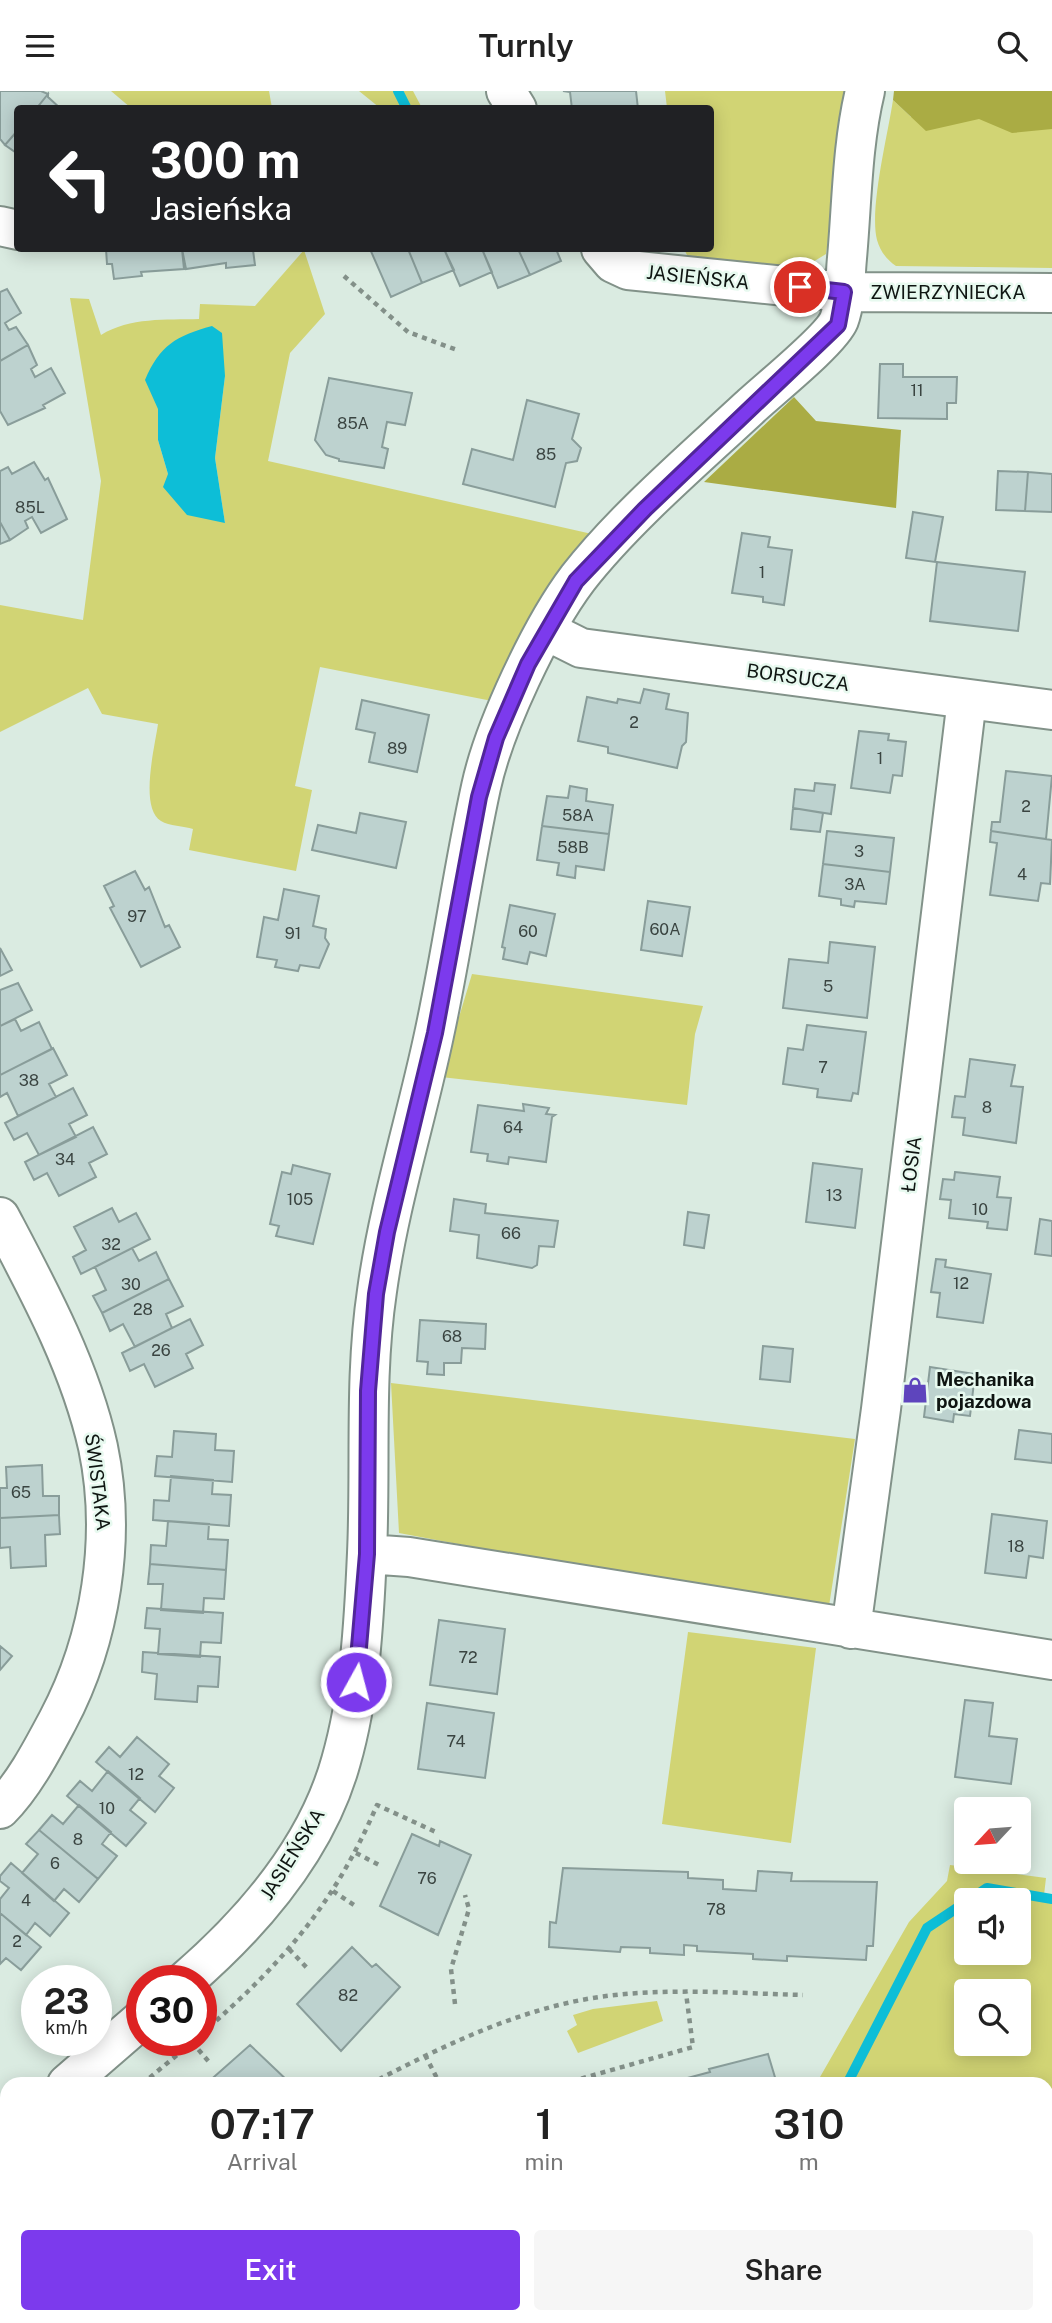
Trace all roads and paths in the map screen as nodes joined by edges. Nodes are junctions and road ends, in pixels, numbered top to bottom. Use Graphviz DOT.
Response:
graph roads {
  1 [pos="865,91"];
  2 [pos="604,252"];
  3 [pos="344,276"];
  4 [pos="844,292"];
  5 [pos="1052,293"];
  6 [pos="457,350"];
  7 [pos="547,631"];
  8 [pos="967,699"];
  9 [pos="1052,710"];
  10 [pos="4,1233"];
  11 [pos="367,1554"];
  12 [pos="851,1629"];
  13 [pos="1052,1660"];
  14 [pos="2,1804"];
  15 [pos="438,1833"];
  16 [pos="356,1853"];
  17 [pos="381,1866"];
  18 [pos="332,1891"];
  19 [pos="465,1895"];
  20 [pos="356,1907"];
  21 [pos="289,1949"];
  22 [pos="202,1965"];
  23 [pos="308,1969"];
  24 [pos="686,1993"];
  25 [pos="803,1995"];
  26 [pos="454,2004"];
  27 [pos="217,2020"];
  28 [pos="126,2033"];
  29 [pos="425,2055"];
  30 [pos="175,2056"];
  31 [pos="204,2056"];
  32 [pos="209,2062"];
  33 [pos="75,2077"];
  34 [pos="150,2077"];
  35 [pos="383,2077"];
  36 [pos="436,2077"];
  37 [pos="587,2077"];
  1 -- 4 [label="street, JASIEŃSKA"];
  2 -- 4 [label="street, JASIEŃSKA"];
  3 -- 6 [label="path"];
  4 -- 5 [label="street, ZWIERZYNIECKA"];
  4 -- 7 [label="street, JASIEŃSKA"];
  7 -- 8 [label="street, BORSUCZA"];
  7 -- 11 [label="street, JASIEŃSKA"];
  8 -- 9 [label="street, BORSUCZA"];
  8 -- 12 [label="street, ŁOSIA"];
  10 -- 14 [label="street, ŚWISTAKA"];
  11 -- 12 [label="street"];
  11 -- 22 [label="street, JASIEŃSKA"];
  12 -- 13 [label="street"];
  15 -- 16 [label="path"];
  16 -- 17 [label="path"];
  16 -- 18 [label="path"];
  18 -- 20 [label="path"];
  18 -- 21 [label="path"];
  19 -- 26 [label="path"];
  21 -- 23 [label="path"];
  21 -- 27 [label="path"];
  24 -- 25 [label="path"];
  24 -- 29 [label="path"];
  24 -- 37 [label="path"];
  28 -- 33 [label="street"];
  29 -- 35 [label="path"];
  29 -- 36 [label="path"];
  30 -- 34 [label="path"];
  31 -- 32 [label="path"];
}
